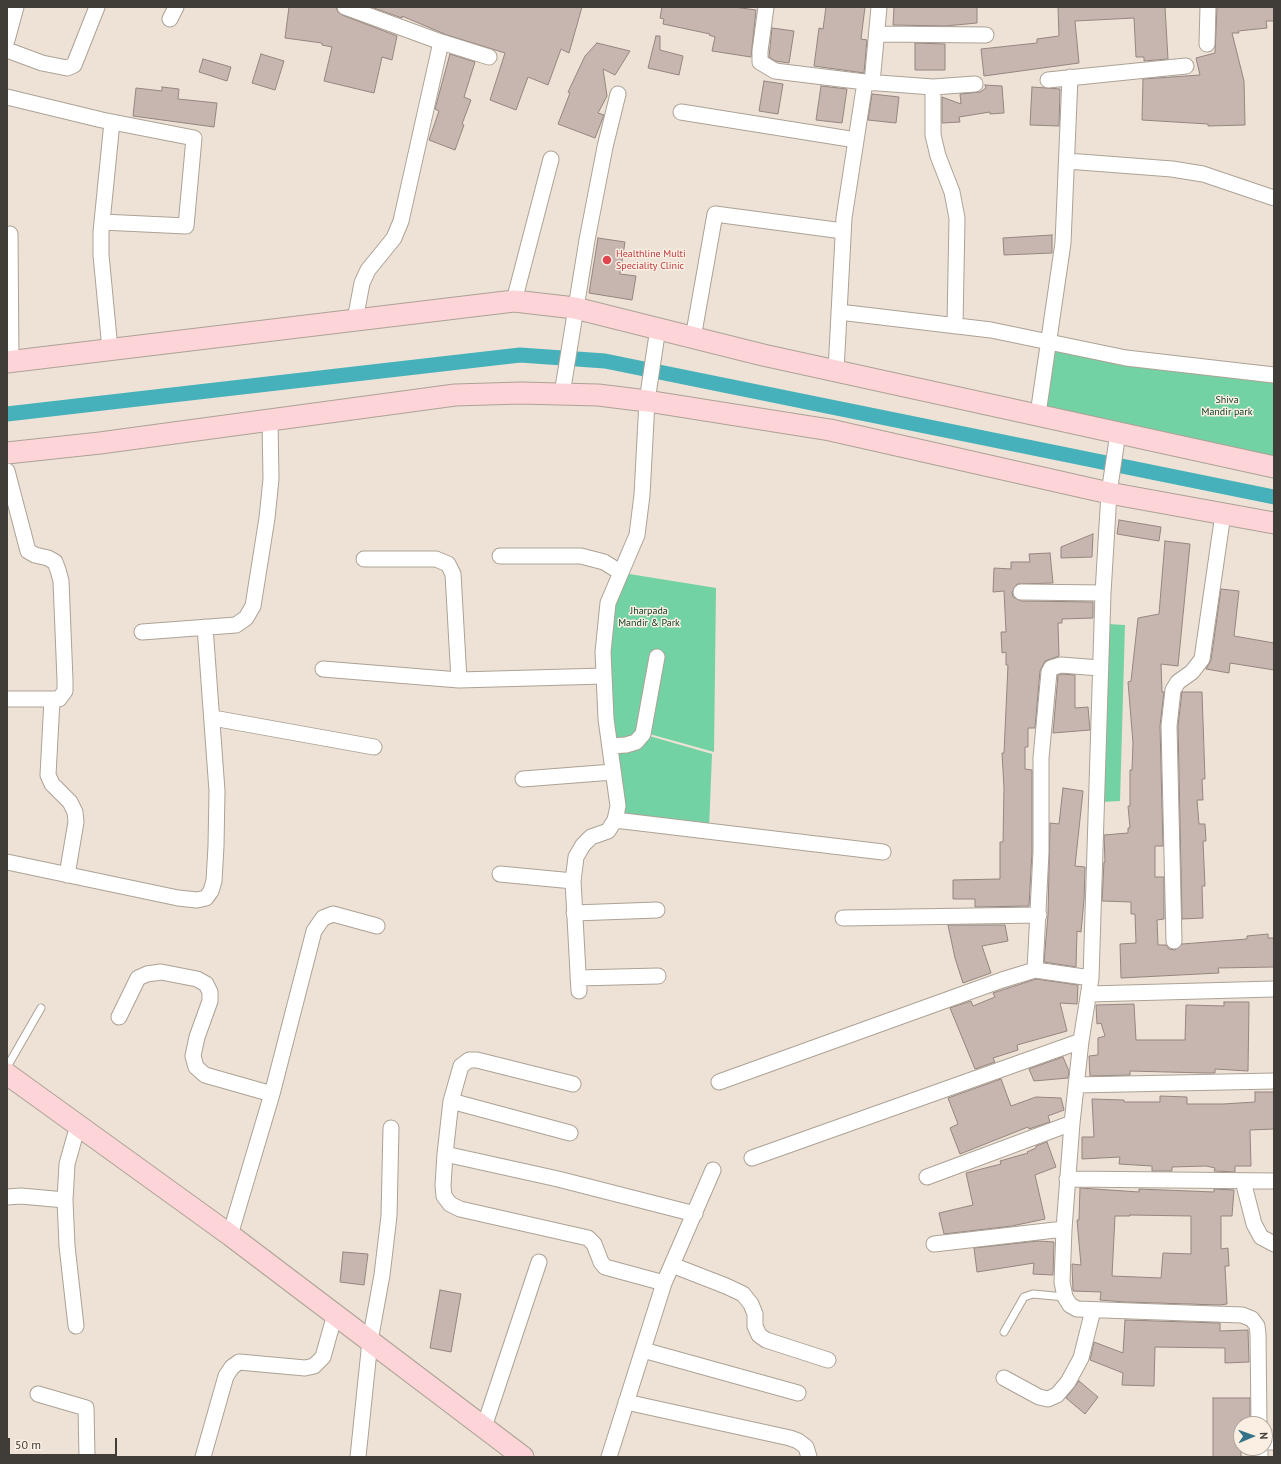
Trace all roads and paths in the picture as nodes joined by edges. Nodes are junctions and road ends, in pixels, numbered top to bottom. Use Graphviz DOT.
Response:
graph roads {
  1 [pos="16,7"];
  2 [pos="97,7"];
  3 [pos="345,7"];
  4 [pos="766,7"];
  5 [pos="879,7"];
  6 [pos="1208,7"];
  7 [pos="877,34"];
  8 [pos="986,35"];
  9 [pos="7,40"];
  10 [pos="441,42"];
  11 [pos="1207,44"];
  12 [pos="7,50"];
  13 [pos="489,57"];
  14 [pos="1186,66"];
  15 [pos="1070,76"];
  16 [pos="1048,80"];
  17 [pos="868,83"];
  18 [pos="974,84"];
  19 [pos="933,87"];
  20 [pos="618,94"];
  21 [pos="7,97"];
  22 [pos="681,112"];
  23 [pos="112,122"];
  24 [pos="856,140"];
  25 [pos="551,159"];
  26 [pos="1067,161"];
  27 [pos="1274,198"];
  28 [pos="102,222"];
  29 [pos="843,231"];
  30 [pos="10,234"];
  31 [pos="514,301"];
  32 [pos="575,308"];
  33 [pos="839,312"];
  34 [pos="355,320"];
  35 [pos="955,326"];
  36 [pos="656,338"];
  37 [pos="693,338"];
  38 [pos="1050,342"];
  39 [pos="110,349"];
  40 [pos="9,362"];
  41 [pos="836,371"];
  42 [pos="1274,375"];
  43 [pos="649,392"];
  44 [pos="562,394"];
  45 [pos="1038,414"];
  46 [pos="270,421"];
  47 [pos="1118,433"];
  48 [pos="7,453"];
  49 [pos="1274,467"];
  50 [pos="7,471"];
  51 [pos="1109,492"];
  52 [pos="1223,514"];
  53 [pos="1274,523"];
  54 [pos="500,556"];
  55 [pos="364,559"];
  56 [pos="620,572"];
  57 [pos="1021,592"];
  58 [pos="1103,593"];
  59 [pos="205,627"];
  60 [pos="142,632"];
  61 [pos="657,657"];
  62 [pos="1100,668"];
  63 [pos="323,669"];
  64 [pos="604,676"];
  65 [pos="459,680"];
  66 [pos="7,699"];
  67 [pos="52,700"];
  68 [pos="213,718"];
  69 [pos="610,746"];
  70 [pos="374,747"];
  71 [pos="613,772"];
  72 [pos="523,779"];
  73 [pos="614,820"];
  74 [pos="883,852"];
  75 [pos="7,862"];
  76 [pos="500,874"];
  77 [pos="67,875"];
  78 [pos="573,882"];
  79 [pos="657,910"];
  80 [pos="574,913"];
  81 [pos="1039,915"];
  82 [pos="843,918"];
  83 [pos="377,926"];
  84 [pos="1174,941"];
  85 [pos="1035,970"];
  86 [pos="658,976"];
  87 [pos="1091,978"];
  88 [pos="1274,989"];
  89 [pos="1089,994"];
  90 [pos="41,1008"];
  91 [pos="119,1016"];
  92 [pos="1081,1041"];
  93 [pos="7,1067"];
  94 [pos="7,1074"];
  95 [pos="1274,1081"];
  96 [pos="719,1082"];
  97 [pos="573,1084"];
  98 [pos="1076,1085"];
  99 [pos="272,1094"];
  100 [pos="451,1101"];
  101 [pos="1072,1123"];
  102 [pos="78,1125"];
  103 [pos="392,1128"];
  104 [pos="570,1133"];
  105 [pos="445,1154"];
  106 [pos="752,1158"];
  107 [pos="713,1170"];
  108 [pos="927,1177"];
  109 [pos="1068,1179"];
  110 [pos="1274,1181"];
  111 [pos="1244,1182"];
  112 [pos="7,1197"];
  113 [pos="65,1200"];
  114 [pos="694,1214"];
  115 [pos="1064,1229"];
  116 [pos="230,1235"];
  117 [pos="934,1244"];
  118 [pos="1274,1244"];
  119 [pos="539,1262"];
  120 [pos="672,1265"];
  121 [pos="664,1283"];
  122 [pos="1065,1297"];
  123 [pos="1092,1310"];
  124 [pos="335,1314"];
  125 [pos="76,1326"];
  126 [pos="1004,1332"];
  127 [pos="370,1341"];
  128 [pos="643,1350"];
  129 [pos="828,1360"];
  130 [pos="1004,1378"];
  131 [pos="798,1393"];
  132 [pos="38,1394"];
  133 [pos="626,1402"];
  134 [pos="1259,1416"];
  135 [pos="484,1427"];
  136 [pos="86,1457"];
  137 [pos="202,1457"];
  138 [pos="358,1457"];
  139 [pos="523,1457"];
  140 [pos="609,1457"];
  141 [pos="809,1457"];
  1 -- 9 [label="street"];
  2 -- 12 [label="street"];
  3 -- 10 [label="street"];
  4 -- 17 [label="street"];
  5 -- 7 [label="street"];
  6 -- 11 [label="street"];
  7 -- 8 [label="street"];
  7 -- 17 [label="street"];
  10 -- 13 [label="street"];
  10 -- 34 [label="street"];
  14 -- 15 [label="street"];
  15 -- 16 [label="street"];
  15 -- 26 [label="street"];
  17 -- 19 [label="street"];
  17 -- 24 [label="street"];
  18 -- 19 [label="street"];
  19 -- 35 [label="street"];
  20 -- 32 [label="street"];
  21 -- 23 [label="street"];
  22 -- 24 [label="street"];
  23 -- 28 [label="street"];
  23 -- 28 [label="street"];
  24 -- 29 [label="street"];
  25 -- 31 [label="street"];
  26 -- 27 [label="street"];
  26 -- 38 [label="street"];
  28 -- 39 [label="street"];
  29 -- 33 [label="street"];
  29 -- 37 [label="street"];
  30 -- 40 [label="street"];
  31 -- 32 [label="street"];
  31 -- 34 [label="street"];
  32 -- 36 [label="street"];
  32 -- 44 [label="street"];
  33 -- 35 [label="street"];
  33 -- 41 [label="street"];
  34 -- 39 [label="street"];
  35 -- 38 [label="street"];
  36 -- 37 [label="street"];
  36 -- 43 [label="street"];
  37 -- 41 [label="street"];
  38 -- 42 [label="street"];
  38 -- 45 [label="street"];
  39 -- 40 [label="street"];
  41 -- 45 [label="street"];
  43 -- 44 [label="street"];
  43 -- 51 [label="street"];
  43 -- 56 [label="street"];
  44 -- 46 [label="street"];
  45 -- 47 [label="street"];
  46 -- 48 [label="street"];
  46 -- 59 [label="street"];
  47 -- 49 [label="street"];
  47 -- 51 [label="street"];
  50 -- 67 [label="street"];
  51 -- 52 [label="street"];
  51 -- 58 [label="street"];
  52 -- 53 [label="street"];
  52 -- 84 [label="street"];
  54 -- 56 [label="street"];
  55 -- 65 [label="street"];
  56 -- 64 [label="street"];
  57 -- 58 [label="street"];
  58 -- 62 [label="street"];
  59 -- 60 [label="street"];
  59 -- 68 [label="street"];
  61 -- 69 [label="street"];
  62 -- 81 [label="street"];
  62 -- 87 [label="street"];
  63 -- 65 [label="street"];
  64 -- 65 [label="street"];
  64 -- 69 [label="street"];
  66 -- 67 [label="street"];
  67 -- 77 [label="street"];
  68 -- 70 [label="street"];
  68 -- 77 [label="street"];
  69 -- 71 [label="street"];
  71 -- 72 [label="street"];
  71 -- 73 [label="street"];
  73 -- 74 [label="street"];
  73 -- 78 [label="street"];
  75 -- 77 [label="street"];
  76 -- 78 [label="street"];
  78 -- 80 [label="street"];
  79 -- 80 [label="street"];
  80 -- 86 [label="street"];
  81 -- 82 [label="street"];
  81 -- 85 [label="street"];
  83 -- 99 [label="street"];
  85 -- 87 [label="street"];
  85 -- 96 [label="street"];
  87 -- 89 [label="street"];
  88 -- 89 [label="street"];
  89 -- 92 [label="street"];
  90 -- 93 [label="lane"];
  91 -- 99 [label="street"];
  92 -- 98 [label="street"];
  92 -- 106 [label="street"];
  94 -- 102 [label="street"];
  95 -- 98 [label="street"];
  97 -- 100 [label="street"];
  98 -- 101 [label="street"];
  99 -- 116 [label="street"];
  100 -- 104 [label="street"];
  100 -- 105 [label="street"];
  101 -- 108 [label="street"];
  101 -- 109 [label="street"];
  102 -- 113 [label="street"];
  102 -- 116 [label="street"];
  103 -- 127 [label="street"];
  105 -- 114 [label="street"];
  105 -- 121 [label="street"];
  107 -- 114 [label="street"];
  109 -- 111 [label="street"];
  109 -- 115 [label="street"];
  110 -- 111 [label="street"];
  111 -- 118 [label="street"];
  112 -- 113 [label="street"];
  113 -- 125 [label="street"];
  114 -- 120 [label="street"];
  115 -- 117 [label="street"];
  115 -- 122 [label="street"];
  116 -- 124 [label="street"];
  119 -- 135 [label="street"];
  120 -- 121 [label="street"];
  120 -- 129 [label="street"];
  121 -- 128 [label="street"];
  122 -- 123 [label="street"];
  122 -- 126 [label="lane"];
  123 -- 130 [label="street"];
  123 -- 134 [label="street"];
  124 -- 127 [label="street"];
  124 -- 137 [label="street"];
  127 -- 135 [label="street"];
  127 -- 138 [label="street"];
  128 -- 131 [label="street"];
  128 -- 133 [label="street"];
  132 -- 136 [label="street"];
  133 -- 140 [label="street"];
  133 -- 141 [label="street"];
  135 -- 139 [label="street"];
}
